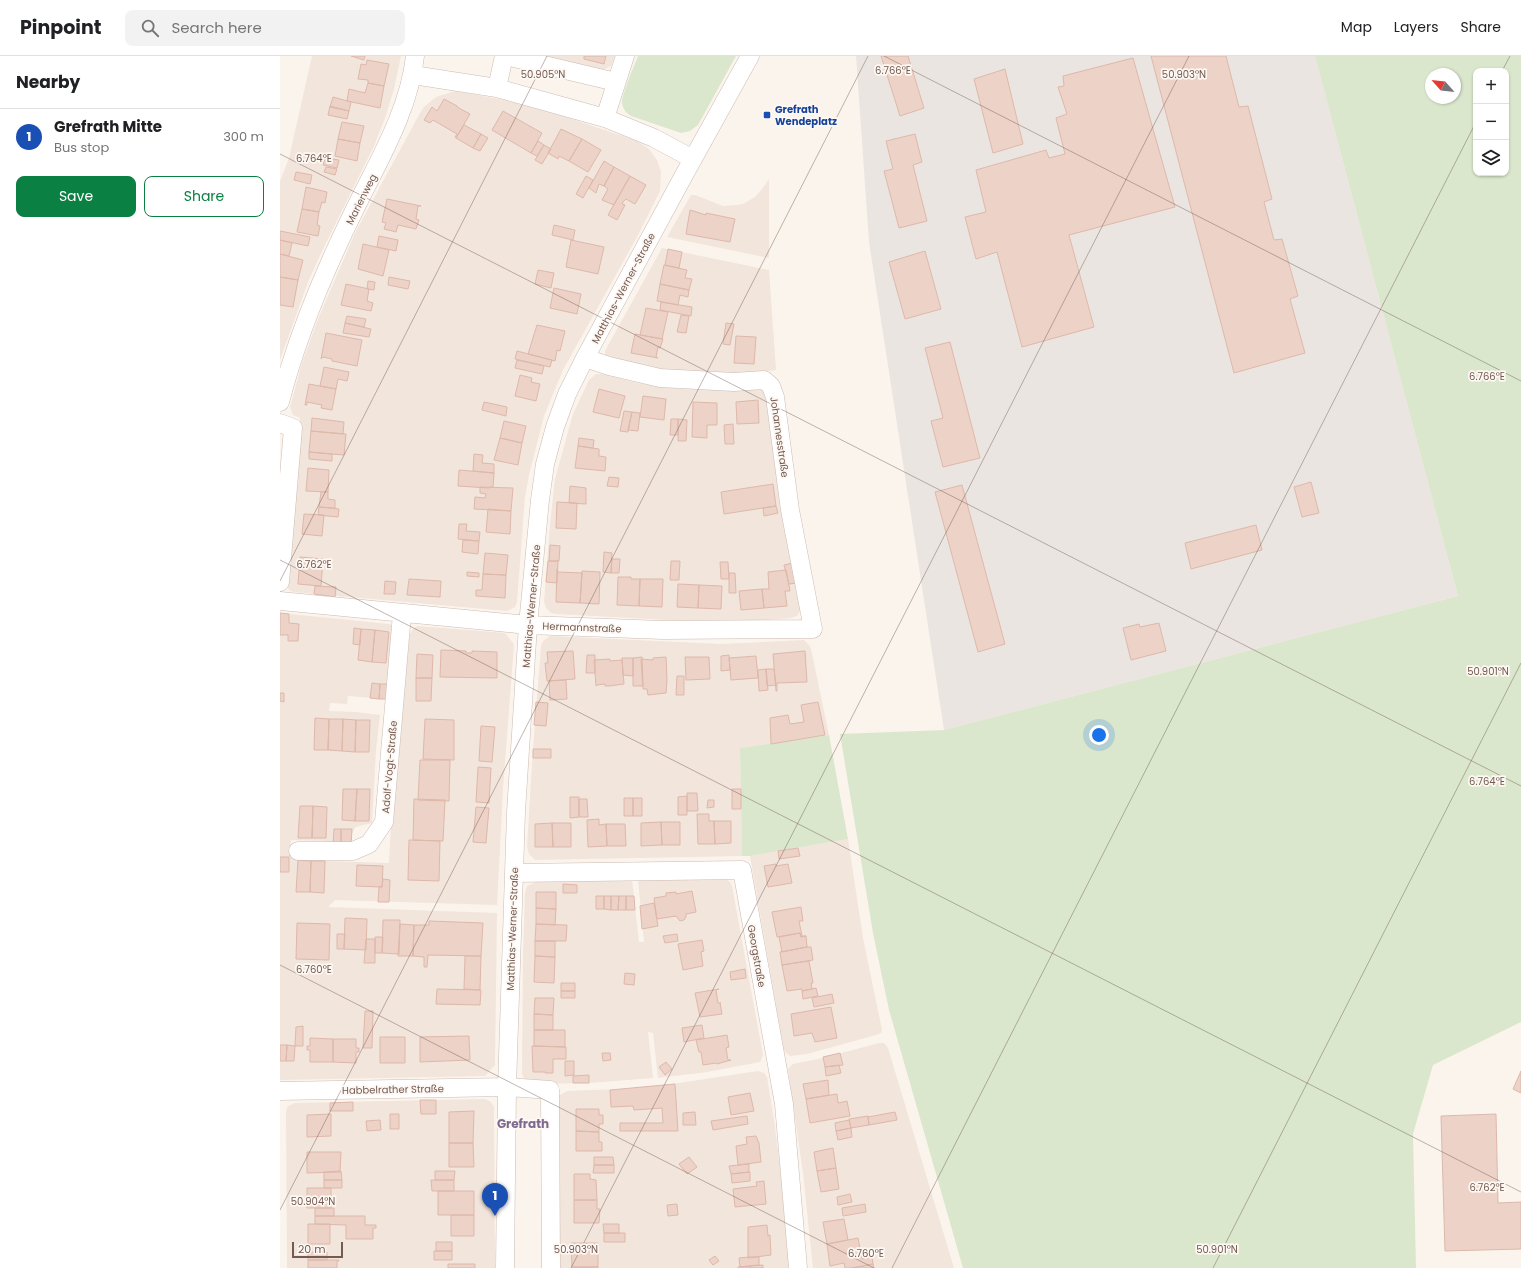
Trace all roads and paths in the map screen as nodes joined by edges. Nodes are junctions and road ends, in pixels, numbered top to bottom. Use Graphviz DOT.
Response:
graph roads {
  1 [pos="416,56"];
  2 [pos="505,56"];
  3 [pos="625,56"];
  4 [pos="750,56"];
  5 [pos="413,75"];
  6 [pos="616,82"];
  7 [pos="497,88"];
  8 [pos="605,118"];
  9 [pos="693,159"];
  10 [pos="585,358"];
  11 [pos="280,402"];
  12 [pos="280,423"];
  13 [pos="283,514"];
  14 [pos="280,582"];
  15 [pos="280,601"];
  16 [pos="402,614"];
  17 [pos="528,625"];
  18 [pos="813,629"];
  19 [pos="298,851"];
  20 [pos="514,873"];
  21 [pos="507,1087"];
  22 [pos="280,1091"];
  23 [pos="505,1268"];
  24 [pos="551,1268"];
  25 [pos="798,1268"];
  1 -- 5 [label="street, Marienweg"];
  2 -- 6 [label="street"];
  2 -- 7 [label="street"];
  3 -- 6 [label="street"];
  4 -- 9 [label="street, Matthias-Werner-Straße"];
  5 -- 7 [label="street"];
  5 -- 11 [label="street, Marienweg"];
  6 -- 8 [label="street"];
  7 -- 8 [label="street"];
  8 -- 9 [label="street"];
  9 -- 10 [label="street, Matthias-Werner-Straße"];
  10 -- 17 [label="street, Matthias-Werner-Straße"];
  10 -- 18 [label="street, Johannesstraße"];
  12 -- 13 [label="street"];
  13 -- 14 [label="street"];
  15 -- 16 [label="street, Hermannstraße"];
  16 -- 17 [label="street, Hermannstraße"];
  16 -- 19 [label="street, Adolf-Vogt-Straße"];
  17 -- 18 [label="street, Hermannstraße"];
  17 -- 20 [label="street, Matthias-Werner-Straße"];
  20 -- 21 [label="street, Matthias-Werner-Straße"];
  20 -- 25 [label="street, Georgstraße"];
  21 -- 22 [label="street, Habbelrather Straße"];
  21 -- 23 [label="street, Matthias-Werner-Straße"];
  21 -- 24 [label="street"];
}
